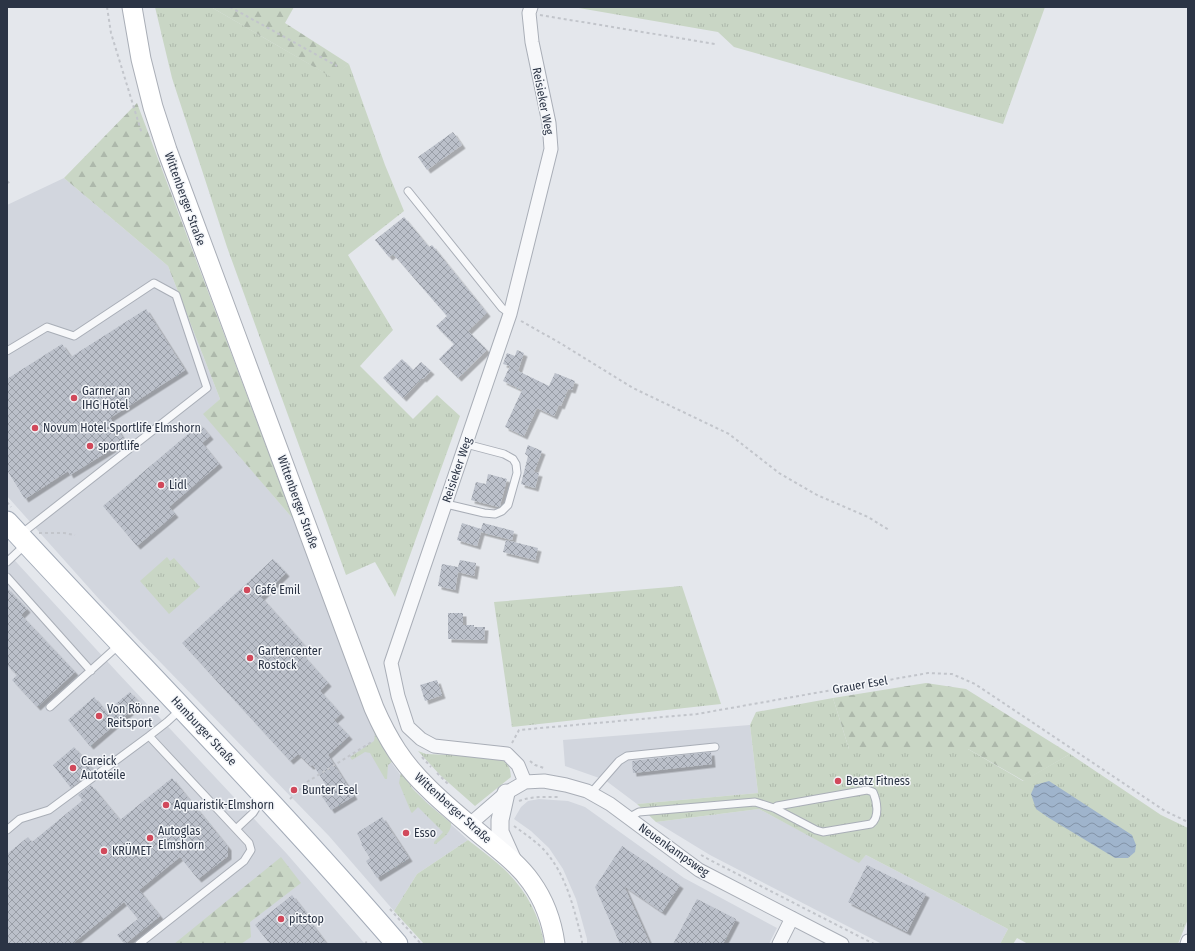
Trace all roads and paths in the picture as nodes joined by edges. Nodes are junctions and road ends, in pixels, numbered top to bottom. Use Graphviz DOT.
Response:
graph roads {
  1 [pos="107,7"];
  2 [pos="132,7"];
  3 [pos="230,7"];
  4 [pos="530,10"];
  5 [pos="715,44"];
  6 [pos="337,66"];
  7 [pos="142,134"];
  8 [pos="7,180"];
  9 [pos="10,184"];
  10 [pos="408,191"];
  11 [pos="510,314"];
  12 [pos="7,351"];
  13 [pos="466,444"];
  14 [pos="446,504"];
  15 [pos="889,530"];
  16 [pos="22,533"];
  17 [pos="75,535"];
  18 [pos="7,562"];
  19 [pos="7,577"];
  20 [pos="120,644"];
  21 [pos="91,671"];
  22 [pos="50,707"];
  23 [pos="181,708"];
  24 [pos="374,735"];
  25 [pos="149,736"];
  26 [pos="715,747"];
  27 [pos="419,753"];
  28 [pos="507,754"];
  29 [pos="527,758"];
  30 [pos="549,769"];
  31 [pos="525,782"];
  32 [pos="452,788"];
  33 [pos="591,793"];
  34 [pos="264,796"];
  35 [pos="512,797"];
  36 [pos="560,797"];
  37 [pos="290,799"];
  38 [pos="774,808"];
  39 [pos="628,818"];
  40 [pos="500,820"];
  41 [pos="1188,822"];
  42 [pos="469,825"];
  43 [pos="236,829"];
  44 [pos="7,830"];
  45 [pos="697,852"];
  46 [pos="513,861"];
  47 [pos="792,918"];
  48 [pos="366,941"];
  49 [pos="139,944"];
  50 [pos="365,944"];
  51 [pos="397,944"];
  52 [pos="555,944"];
  53 [pos="582,944"];
  54 [pos="779,944"];
  55 [pos="842,944"];
  56 [pos="874,944"];
  1 -- 7 [label="path"];
  2 -- 42 [label="main road, Wittenberger Straße"];
  3 -- 6 [label="path"];
  4 -- 5 [label="path"];
  4 -- 11 [label="street, Reisieker Weg"];
  8 -- 9 [label="path"];
  10 -- 11 [label="lane"];
  11 -- 13 [label="street, Reisieker Weg"];
  11 -- 15 [label="path"];
  12 -- 16 [label="lane"];
  13 -- 14 [label="street, Reisieker Weg"];
  13 -- 14 [label="lane"];
  14 -- 28 [label="street, Reisieker Weg"];
  16 -- 17 [label="path"];
  16 -- 18 [label="lane"];
  16 -- 20 [label="main road, Hamburger Straße"];
  19 -- 21 [label="lane"];
  20 -- 21 [label="lane"];
  20 -- 23 [label="main road, Hamburger Straße"];
  21 -- 22 [label="lane"];
  23 -- 25 [label="lane"];
  23 -- 34 [label="main road, Hamburger Straße"];
  24 -- 37 [label="path"];
  25 -- 43 [label="lane"];
  25 -- 44 [label="lane"];
  26 -- 33 [label="lane"];
  27 -- 32 [label="path"];
  28 -- 31 [label="street"];
  28 -- 41 [label="path, Grauer Esel"];
  29 -- 30 [label="path"];
  31 -- 33 [label="street, Neuenkampsweg"];
  31 -- 35 [label="street"];
  33 -- 39 [label="street, Neuenkampsweg"];
  34 -- 43 [label="lane"];
  34 -- 51 [label="main road, Hamburger Straße"];
  35 -- 36 [label="path"];
  35 -- 40 [label="street"];
  35 -- 42 [label="street"];
  38 -- 38 [label="lane"];
  38 -- 39 [label="lane"];
  39 -- 47 [label="street, Neuenkampsweg"];
  40 -- 46 [label="street"];
  40 -- 53 [label="path"];
  42 -- 46 [label="main road, Wittenberger Straße"];
  43 -- 49 [label="lane"];
  45 -- 56 [label="path"];
  46 -- 52 [label="main road, Wittenberger Straße"];
  47 -- 54 [label="street"];
  47 -- 55 [label="street, Neuenkampsweg"];
  48 -- 50 [label="path"];
}
